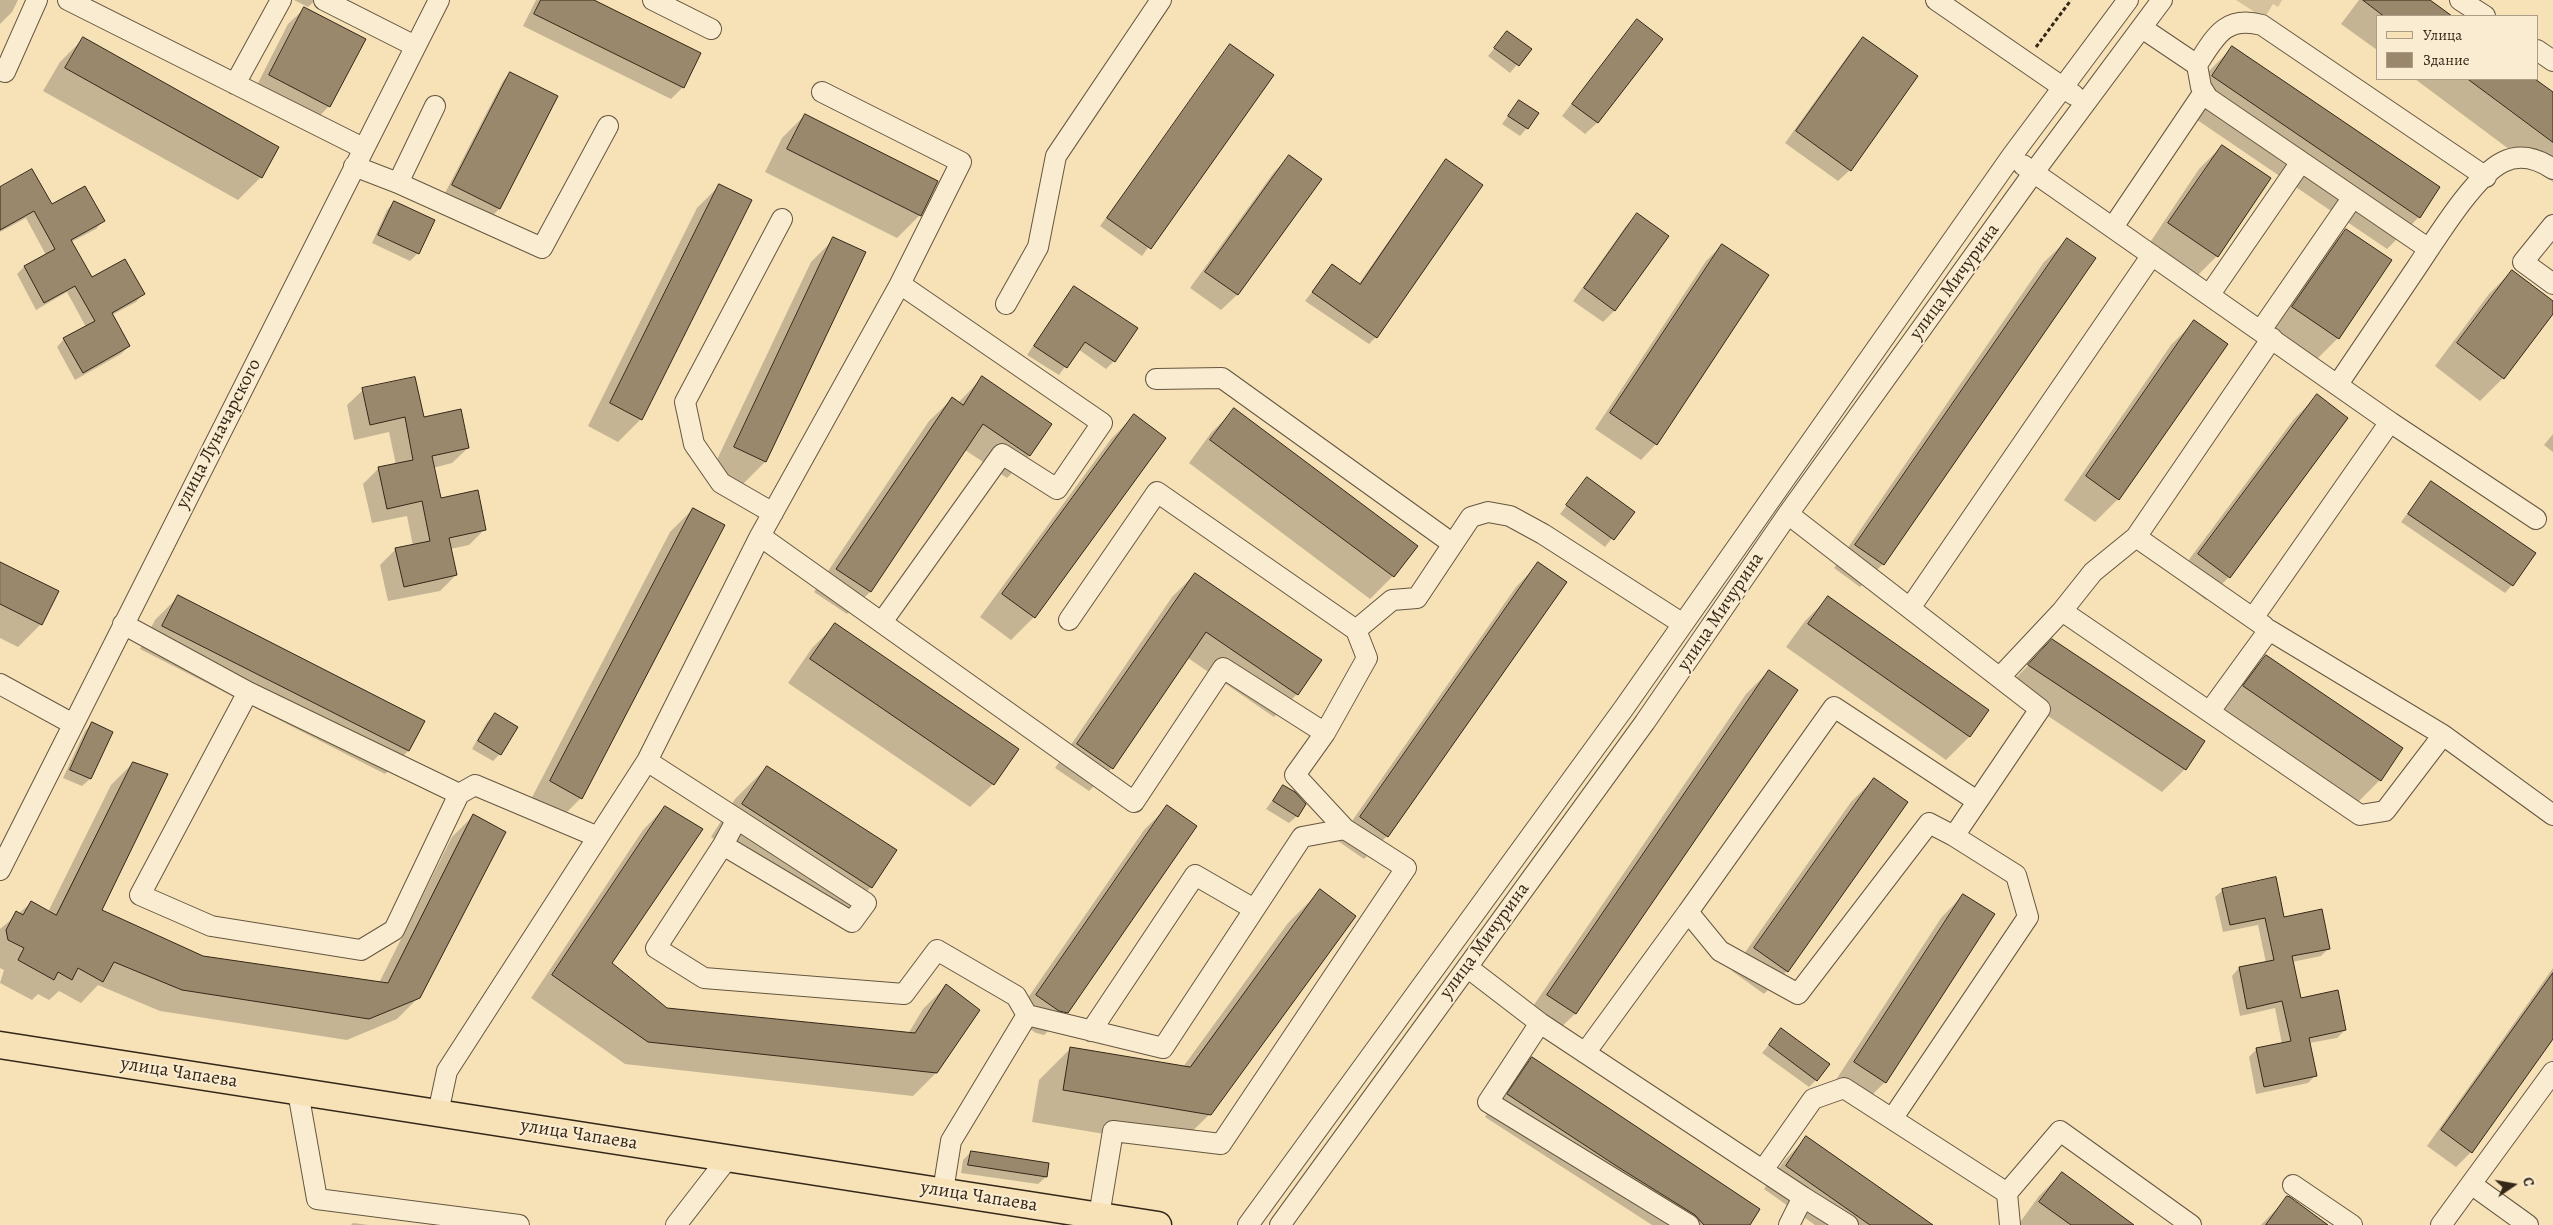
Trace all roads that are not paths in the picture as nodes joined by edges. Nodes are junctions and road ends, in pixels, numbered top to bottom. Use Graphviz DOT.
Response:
graph roads {
  1 [pos="38,0"];
  2 [pos="68,0"];
  3 [pos="280,0"];
  4 [pos="324,0"];
  5 [pos="439,0"];
  6 [pos="653,0"];
  7 [pos="1161,0"];
  8 [pos="1936,0"];
  9 [pos="2128,0"];
  10 [pos="2162,0"];
  11 [pos="2460,0"];
  12 [pos="2483,15"];
  13 [pos="2142,28"];
  14 [pos="711,29"];
  15 [pos="416,46"];
  16 [pos="2538,51"];
  17 [pos="2553,61"];
  18 [pos="2197,65"];
  19 [pos="2,74"];
  20 [pos="235,84"];
  21 [pos="2063,87"];
  22 [pos="822,92"];
  23 [pos="2204,92"];
  24 [pos="2085,104"];
  25 [pos="435,106"];
  26 [pos="608,126"];
  27 [pos="363,148"];
  28 [pos="2011,157"];
  29 [pos="2301,162"];
  30 [pos="354,166"];
  31 [pos="2553,169"];
  32 [pos="2034,172"];
  33 [pos="2486,177"];
  34 [pos="398,183"];
  35 [pos="2353,198"];
  36 [pos="782,219"];
  37 [pos="2553,225"];
  38 [pos="2113,227"];
  39 [pos="2429,249"];
  40 [pos="2152,255"];
  41 [pos="900,284"];
  42 [pos="2553,284"];
  43 [pos="2210,294"];
  44 [pos="1006,304"];
  45 [pos="2267,334"];
  46 [pos="1156,379"];
  47 [pos="2338,384"];
  48 [pos="2390,422"];
  49 [pos="773,513"];
  50 [pos="1788,514"];
  51 [pos="2536,519"];
  52 [pos="760,536"];
  53 [pos="2136,537"];
  54 [pos="1453,544"];
  55 [pos="1910,608"];
  56 [pos="2062,610"];
  57 [pos="1069,620"];
  58 [pos="882,622"];
  59 [pos="124,624"];
  60 [pos="1683,624"];
  61 [pos="2261,624"];
  62 [pos="1356,630"];
  63 [pos="2000,676"];
  64 [pos="0,684"];
  65 [pos="248,692"];
  66 [pos="2210,711"];
  67 [pos="73,724"];
  68 [pos="1325,733"];
  69 [pos="2443,735"];
  70 [pos="647,761"];
  71 [pos="459,794"];
  72 [pos="1978,801"];
  73 [pos="2553,816"];
  74 [pos="737,819"];
  75 [pos="1344,829"];
  76 [pos="1954,836"];
  77 [pos="598,837"];
  78 [pos="723,845"];
  79 [pos="0,870"];
  80 [pos="1254,909"];
  81 [pos="1688,912"];
  82 [pos="1467,966"];
  83 [pos="1027,1015"];
  84 [pos="1540,1023"];
  85 [pos="1091,1031"];
  86 [pos="0,1045"];
  87 [pos="1584,1053"];
  88 [pos="2553,1072"];
  89 [pos="298,1092"];
  90 [pos="438,1113"];
  91 [pos="1892,1120"];
  92 [pos="728,1158"];
  93 [pos="1762,1170"];
  94 [pos="2471,1184"];
  95 [pos="2293,1185"];
  96 [pos="943,1192"];
  97 [pos="2007,1193"];
  98 [pos="1804,1197"];
  99 [pos="1099,1216"];
  100 [pos="519,1225"];
  101 [pos="676,1225"];
  102 [pos="1158,1225"];
  103 [pos="1248,1225"];
  104 [pos="1280,1225"];
  105 [pos="1688,1225"];
  106 [pos="1789,1225"];
  107 [pos="1848,1225"];
  108 [pos="2010,1225"];
  109 [pos="2191,1225"];
  110 [pos="2352,1225"];
  111 [pos="2441,1225"];
  112 [pos="2528,1225"];
  1 -- 19 [label="street"];
  2 -- 20 [label="street"];
  3 -- 20 [label="street"];
  4 -- 15 [label="street"];
  5 -- 15 [label="street, улица Луначарского"];
  6 -- 14 [label="street"];
  7 -- 44 [label="street"];
  8 -- 21 [label="street"];
  9 -- 21 [label="street, улица Мичурина"];
  10 -- 13 [label="street, улица Мичурина"];
  11 -- 12 [label="street"];
  13 -- 18 [label="street"];
  13 -- 24 [label="street, улица Мичурина"];
  15 -- 27 [label="street, улица Луначарского"];
  16 -- 17 [label="street"];
  18 -- 23 [label="street"];
  18 -- 33 [label="street"];
  20 -- 27 [label="street"];
  21 -- 24 [label="street"];
  21 -- 28 [label="street, улица Мичурина"];
  22 -- 41 [label="street"];
  23 -- 29 [label="street"];
  23 -- 38 [label="street"];
  24 -- 32 [label="street, улица Мичурина"];
  25 -- 34 [label="street"];
  26 -- 34 [label="street"];
  27 -- 30 [label="street, улица Луначарского"];
  28 -- 32 [label="street"];
  28 -- 60 [label="street, улица Мичурина"];
  29 -- 35 [label="street"];
  29 -- 43 [label="street"];
  30 -- 34 [label="street"];
  30 -- 59 [label="street, улица Луначарского"];
  31 -- 33 [label="street"];
  32 -- 38 [label="street"];
  32 -- 50 [label="street, улица Мичурина"];
  33 -- 39 [label="street"];
  35 -- 39 [label="street"];
  35 -- 45 [label="street"];
  36 -- 49 [label="street"];
  37 -- 42 [label="street"];
  38 -- 40 [label="street"];
  39 -- 47 [label="street"];
  40 -- 43 [label="street"];
  40 -- 55 [label="street"];
  41 -- 49 [label="street"];
  41 -- 58 [label="street"];
  43 -- 45 [label="street"];
  45 -- 47 [label="street"];
  45 -- 53 [label="street"];
  46 -- 54 [label="street"];
  47 -- 48 [label="street"];
  48 -- 51 [label="street"];
  48 -- 61 [label="street"];
  49 -- 52 [label="street"];
  50 -- 55 [label="street"];
  50 -- 82 [label="street, улица Мичурина"];
  52 -- 58 [label="street"];
  52 -- 70 [label="street"];
  53 -- 56 [label="street"];
  53 -- 61 [label="street"];
  54 -- 60 [label="street"];
  54 -- 62 [label="street"];
  55 -- 63 [label="street"];
  56 -- 63 [label="street"];
  56 -- 66 [label="street"];
  57 -- 62 [label="street"];
  58 -- 68 [label="street"];
  59 -- 65 [label="street"];
  59 -- 67 [label="street, улица Луначарского"];
  60 -- 103 [label="street, улица Мичурина"];
  61 -- 66 [label="street"];
  61 -- 69 [label="street"];
  62 -- 68 [label="street"];
  63 -- 72 [label="street"];
  64 -- 67 [label="street"];
  65 -- 71 [label="street"];
  65 -- 71 [label="street"];
  66 -- 69 [label="street"];
  67 -- 79 [label="street, улица Луначарского"];
  68 -- 75 [label="street"];
  69 -- 73 [label="street"];
  70 -- 74 [label="street"];
  70 -- 77 [label="street"];
  71 -- 77 [label="street"];
  72 -- 76 [label="street"];
  72 -- 81 [label="street"];
  74 -- 78 [label="street"];
  74 -- 78 [label="street"];
  75 -- 80 [label="street"];
  75 -- 99 [label="street"];
  76 -- 81 [label="street"];
  76 -- 91 [label="street"];
  77 -- 90 [label="street"];
  78 -- 83 [label="street"];
  80 -- 85 [label="street"];
  80 -- 85 [label="street"];
  81 -- 87 [label="street"];
  82 -- 84 [label="street"];
  82 -- 104 [label="street, улица Мичурина"];
  83 -- 85 [label="street"];
  83 -- 96 [label="street"];
  84 -- 87 [label="street"];
  84 -- 105 [label="street"];
  86 -- 89 [label="main road, улица Чапаева"];
  87 -- 93 [label="street"];
  88 -- 94 [label="street"];
  89 -- 90 [label="main road, улица Чапаева"];
  89 -- 100 [label="street"];
  90 -- 92 [label="main road, улица Чапаева"];
  91 -- 93 [label="street"];
  91 -- 97 [label="street"];
  92 -- 96 [label="main road, улица Чапаева"];
  92 -- 101 [label="street"];
  93 -- 98 [label="street"];
  94 -- 111 [label="street"];
  94 -- 112 [label="street"];
  95 -- 110 [label="street"];
  96 -- 99 [label="main road, улица Чапаева"];
  97 -- 108 [label="street"];
  97 -- 109 [label="street"];
  98 -- 106 [label="street"];
  98 -- 107 [label="street"];
  99 -- 102 [label="main road, улица Чапаева"];
}
